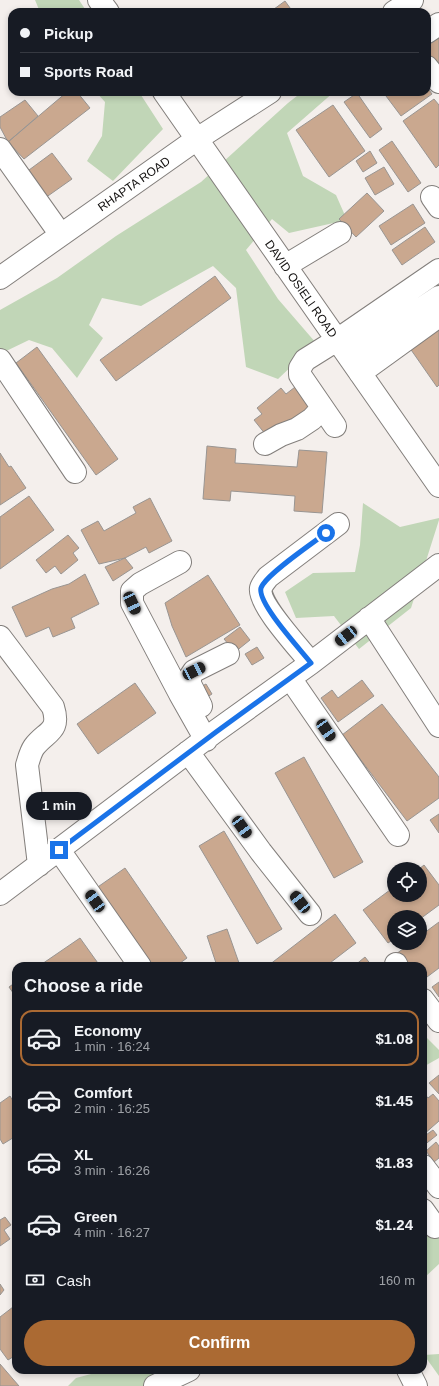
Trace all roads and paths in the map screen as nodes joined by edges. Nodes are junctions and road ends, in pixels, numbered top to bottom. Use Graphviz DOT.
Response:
graph roads {
  1 [pos="412,0"];
  2 [pos="400,8"];
  3 [pos="431,72"];
  4 [pos="439,82"];
  5 [pos="167,96"];
  6 [pos="264,96"];
  7 [pos="197,139"];
  8 [pos="0,149"];
  9 [pos="340,233"];
  10 [pos="61,235"];
  11 [pos="285,266"];
  12 [pos="439,270"];
  13 [pos="0,278"];
  14 [pos="439,297"];
  15 [pos="439,316"];
  16 [pos="349,357"];
  17 [pos="0,360"];
  18 [pos="322,408"];
  19 [pos="335,426"];
  20 [pos="265,444"];
  21 [pos="75,472"];
  22 [pos="439,486"];
  23 [pos="338,524"];
  24 [pos="180,562"];
  25 [pos="439,565"];
  26 [pos="369,618"];
  27 [pos="0,637"];
  28 [pos="228,654"];
  29 [pos="311,663"];
  30 [pos="290,678"];
  31 [pos="439,726"];
  32 [pos="211,736"];
  33 [pos="188,752"];
  34 [pos="398,835"];
  35 [pos="49,858"];
  36 [pos="2,889"];
  37 [pos="310,914"];
  38 [pos="120,962"];
  39 [pos="137,962"];
  40 [pos="427,1005"];
  41 [pos="439,1021"];
  42 [pos="427,1171"];
  43 [pos="439,1187"];
  44 [pos="180,1374"];
  45 [pos="410,1374"];
  46 [pos="157,1385"];
  47 [pos="416,1386"];
  1 -- 2 [label="street"];
  3 -- 4 [label="street"];
  5 -- 7 [label="street, DAVID OSIELI ROAD"];
  6 -- 7 [label="street, RHAPTA ROAD"];
  7 -- 10 [label="street, RHAPTA ROAD"];
  7 -- 11 [label="street, DAVID OSIELI ROAD"];
  8 -- 10 [label="street"];
  9 -- 11 [label="street"];
  10 -- 13 [label="street, RHAPTA ROAD"];
  11 -- 16 [label="street, DAVID OSIELI ROAD"];
  12 -- 16 [label="street"];
  14 -- 16 [label="street"];
  15 -- 16 [label="street"];
  16 -- 18 [label="street"];
  16 -- 22 [label="street, DAVID OSIELI ROAD"];
  17 -- 21 [label="street"];
  18 -- 19 [label="street"];
  18 -- 20 [label="street"];
  23 -- 29 [label="street"];
  24 -- 32 [label="street"];
  25 -- 26 [label="street"];
  26 -- 29 [label="street"];
  26 -- 31 [label="street"];
  27 -- 35 [label="street"];
  28 -- 32 [label="street"];
  29 -- 30 [label="street"];
  30 -- 32 [label="street"];
  30 -- 34 [label="street"];
  32 -- 33 [label="street"];
  33 -- 35 [label="street"];
  33 -- 37 [label="street"];
  35 -- 36 [label="street"];
  35 -- 38 [label="street"];
  35 -- 39 [label="street"];
  40 -- 41 [label="street"];
  42 -- 43 [label="street"];
  44 -- 46 [label="street"];
  45 -- 47 [label="street"];
}
